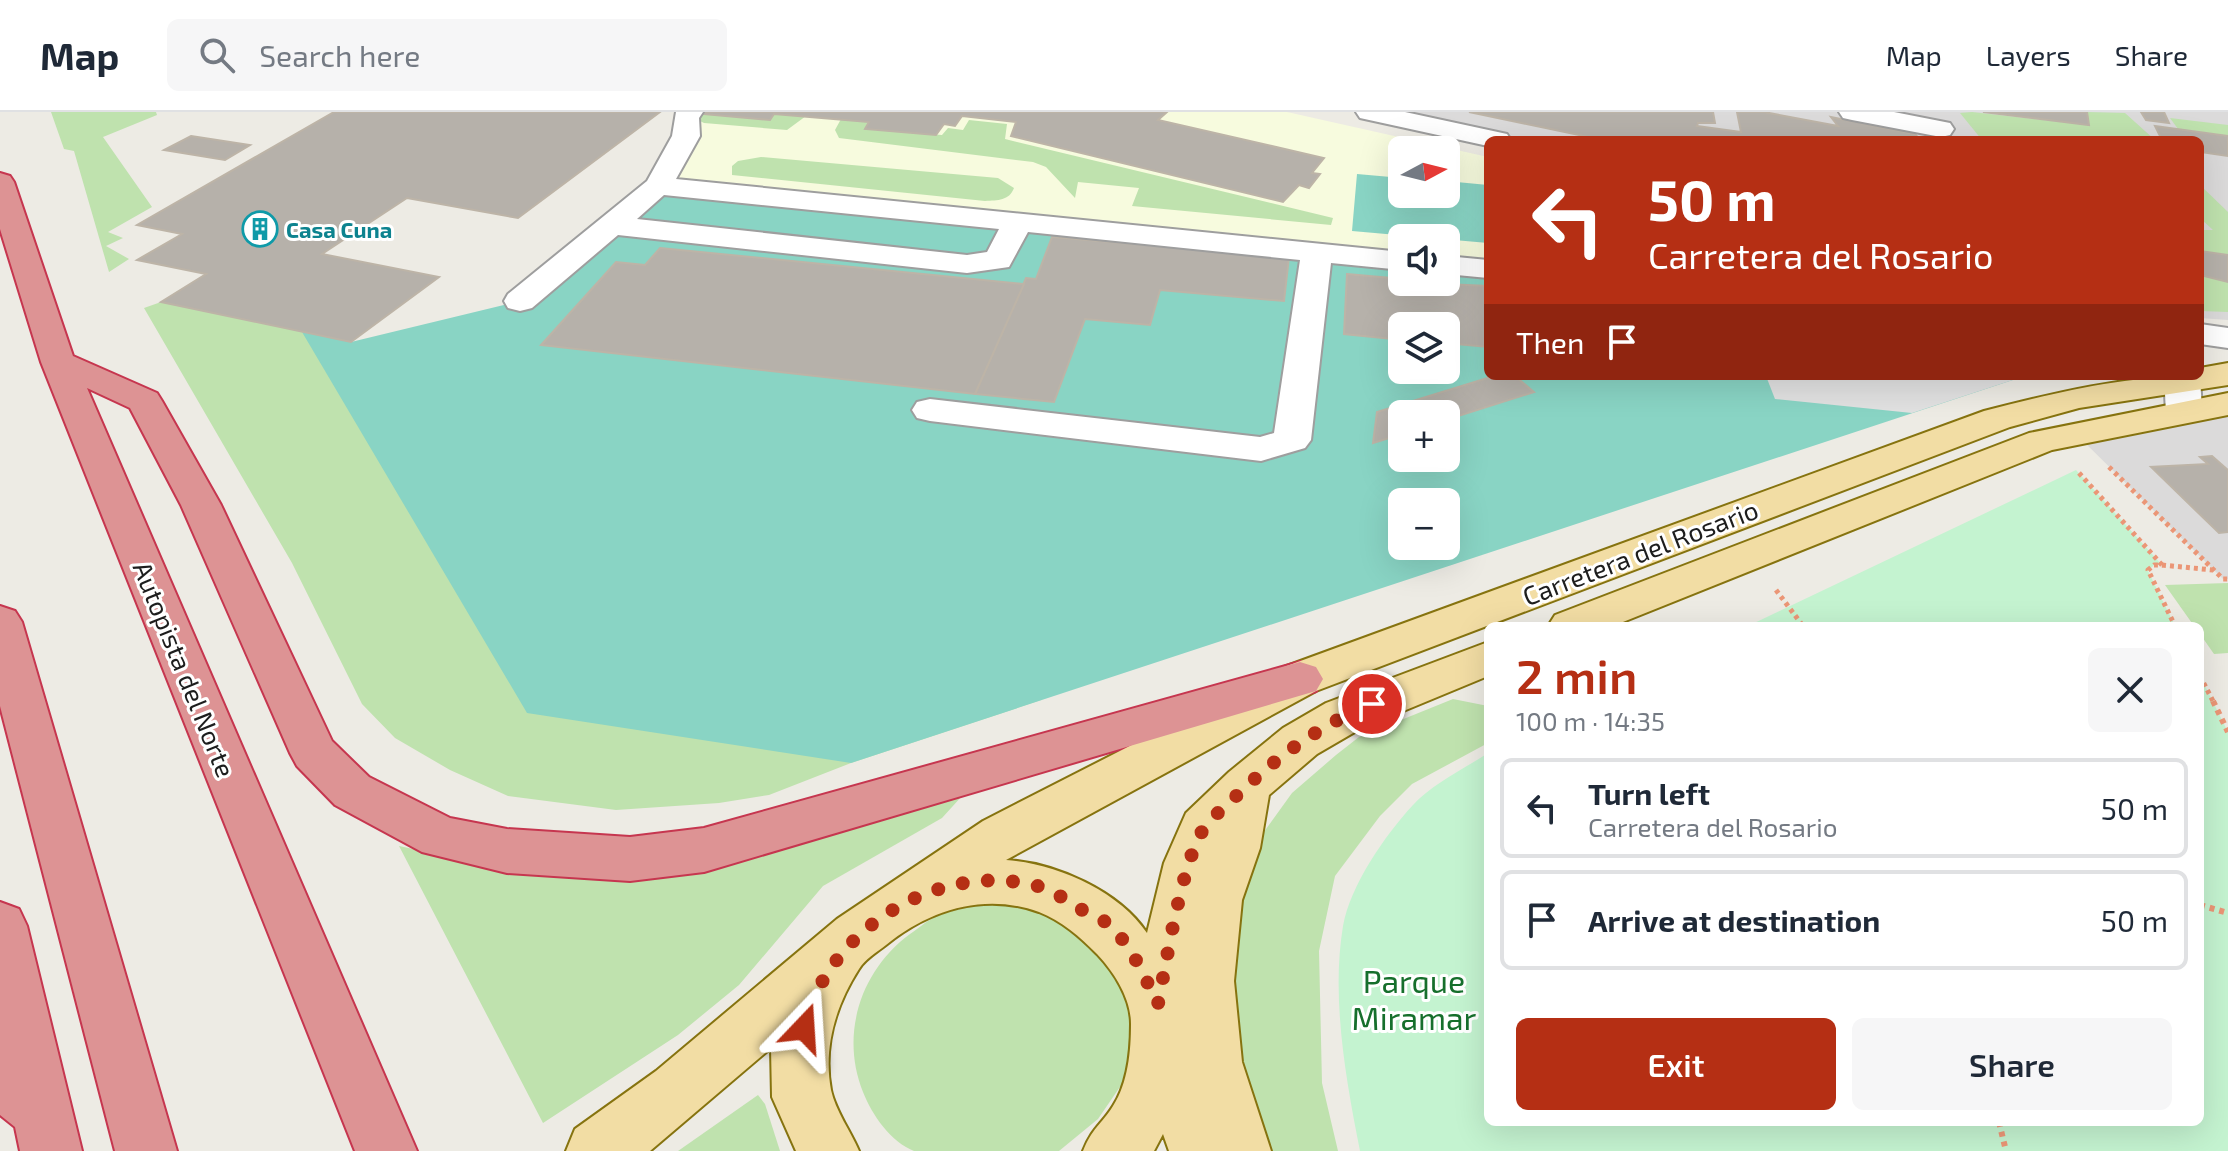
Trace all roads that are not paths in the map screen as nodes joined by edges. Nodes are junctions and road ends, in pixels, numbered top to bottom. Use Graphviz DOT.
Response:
graph roads {
  1 [pos="690,112"];
  2 [pos="1369,112"];
  3 [pos="1852,112"];
  4 [pos="1940,127"];
  5 [pos="1484,137"];
  6 [pos="0,182"];
  7 [pos="658,186"];
  8 [pos="1019,221"];
  9 [pos="611,225"];
  10 [pos="1316,254"];
  11 [pos="1388,260"];
  12 [pos="1460,266"];
  13 [pos="1484,269"];
  14 [pos="520,301"];
  15 [pos="2204,335"];
  16 [pos="2228,338"];
  17 [pos="58,362"];
  18 [pos="2228,374"];
  19 [pos="2204,378"];
  20 [pos="2196,380"];
  21 [pos="2169,385"];
  22 [pos="2228,404"];
  23 [pos="930,410"];
  24 [pos="0,622"];
  25 [pos="1580,622"];
  26 [pos="1484,660"];
  27 [pos="1300,679"];
  28 [pos="1246,786"];
  29 [pos="912,898"];
  30 [pos="0,926"];
  31 [pos="847,944"];
  32 [pos="1158,1031"];
  33 [pos="32,1114"];
  34 [pos="146,1151"];
  35 [pos="386,1151"];
  36 [pos="597,1151"];
  37 [pos="828,1151"];
  38 [pos="1114,1151"];
  39 [pos="1200,1151"];
  40 [pos="1240,1151"];
  1 -- 7 [label="street"];
  2 -- 5 [label="street"];
  3 -- 4 [label="street"];
  6 -- 17 [label="highway, Autopista del Norte"];
  7 -- 8 [label="street"];
  7 -- 9 [label="street"];
  8 -- 9 [label="street"];
  8 -- 10 [label="street"];
  9 -- 14 [label="street"];
  10 -- 11 [label="street"];
  10 -- 23 [label="street"];
  12 -- 13 [label="street"];
  15 -- 16 [label="street"];
  17 -- 27 [label="highway"];
  17 -- 35 [label="highway, Autopista del Norte"];
  18 -- 19 [label="main road, Carretera del Rosario"];
  20 -- 21 [label="main road, Carretera del Rosario"];
  21 -- 22 [label="main road, Carretera del Rosario"];
  21 -- 25 [label="main road, Carretera del Rosario"];
  21 -- 27 [label="main road, Carretera del Rosario"];
  24 -- 34 [label="highway"];
  26 -- 28 [label="main road"];
  27 -- 29 [label="main road, Carretera del Rosario"];
  28 -- 32 [label="main road"];
  28 -- 40 [label="main road"];
  29 -- 31 [label="main road, Carretera del Rosario"];
  29 -- 32 [label="main road"];
  30 -- 33 [label="highway"];
  31 -- 36 [label="main road, Carretera del Rosario"];
  31 -- 37 [label="main road"];
  32 -- 38 [label="main road"];
  32 -- 39 [label="main road"];
}
